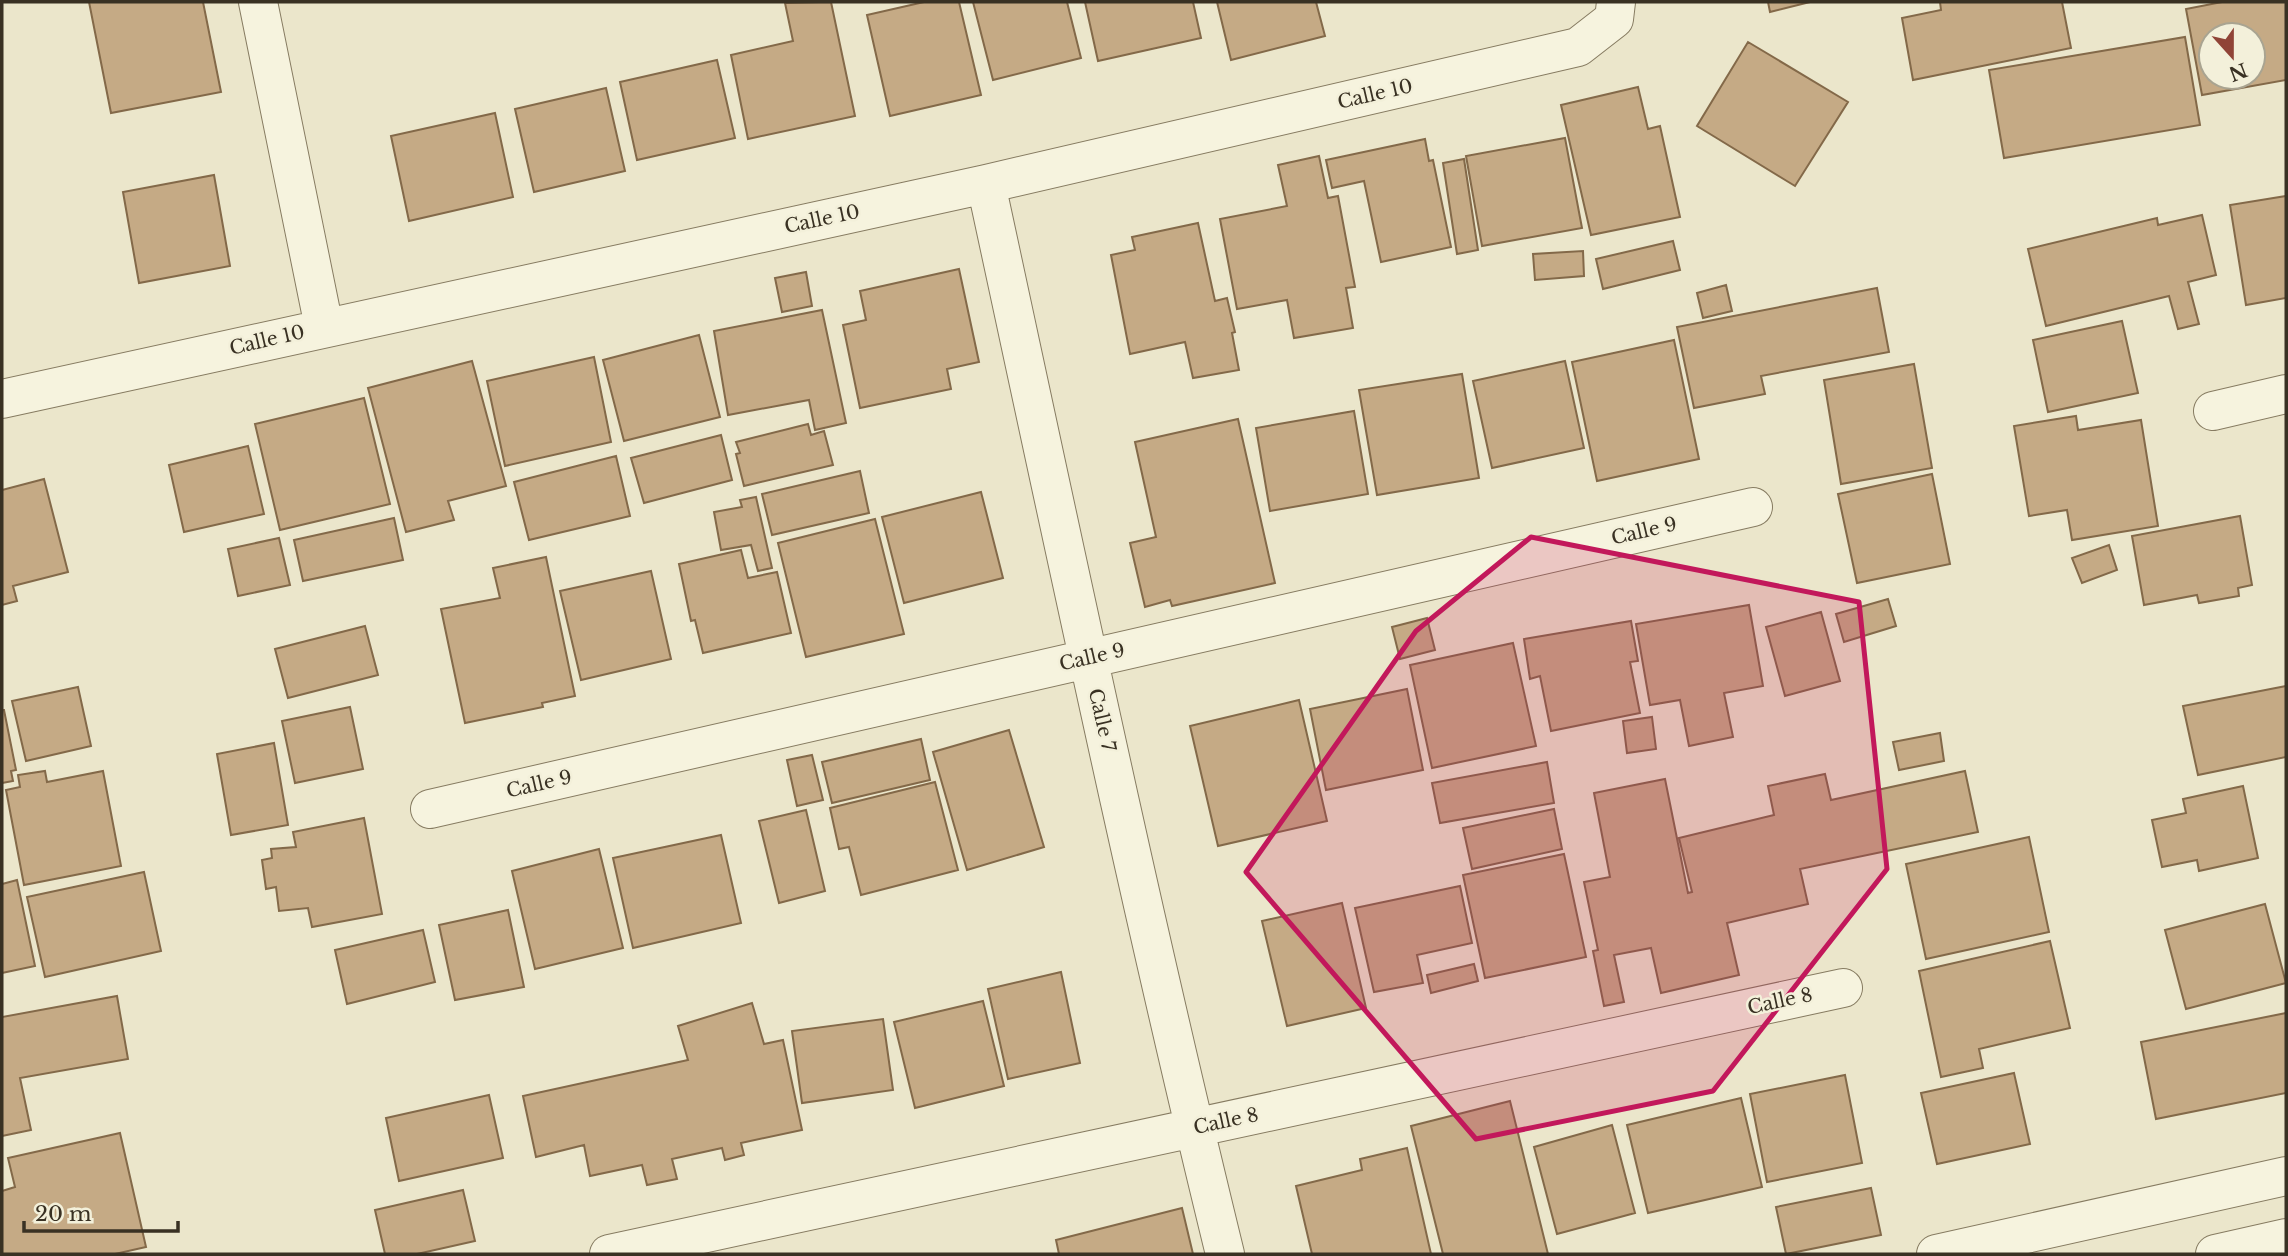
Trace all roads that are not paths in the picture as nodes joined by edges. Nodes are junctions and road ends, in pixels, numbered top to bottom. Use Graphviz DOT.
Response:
graph roads {
  1 [pos="258,2"];
  2 [pos="1616,2"];
  3 [pos="986,184"];
  4 [pos="324,327"];
  5 [pos="2286,394"];
  6 [pos="2,399"];
  7 [pos="2213,411"];
  8 [pos="1753,507"];
  9 [pos="1088,658"];
  10 [pos="430,809"];
  11 [pos="1843,988"];
  12 [pos="1194,1128"];
  13 [pos="2286,1176"];
  14 [pos="2286,1238"];
  15 [pos="609,1254"];
  16 [pos="1225,1254"];
  17 [pos="1936,1254"];
  18 [pos="2215,1254"];
  1 -- 4 [label="street"];
  2 -- 3 [label="street, Calle 10"];
  3 -- 4 [label="street, Calle 10"];
  3 -- 9 [label="street, Calle 7"];
  4 -- 6 [label="street, Calle 10"];
  5 -- 7 [label="street"];
  8 -- 9 [label="street, Calle 9"];
  9 -- 10 [label="street, Calle 9"];
  9 -- 12 [label="street, Calle 7"];
  11 -- 12 [label="street, Calle 8"];
  12 -- 15 [label="street, Calle 8"];
  12 -- 16 [label="street, Calle 7"];
  13 -- 17 [label="street"];
  14 -- 18 [label="street"];
}
